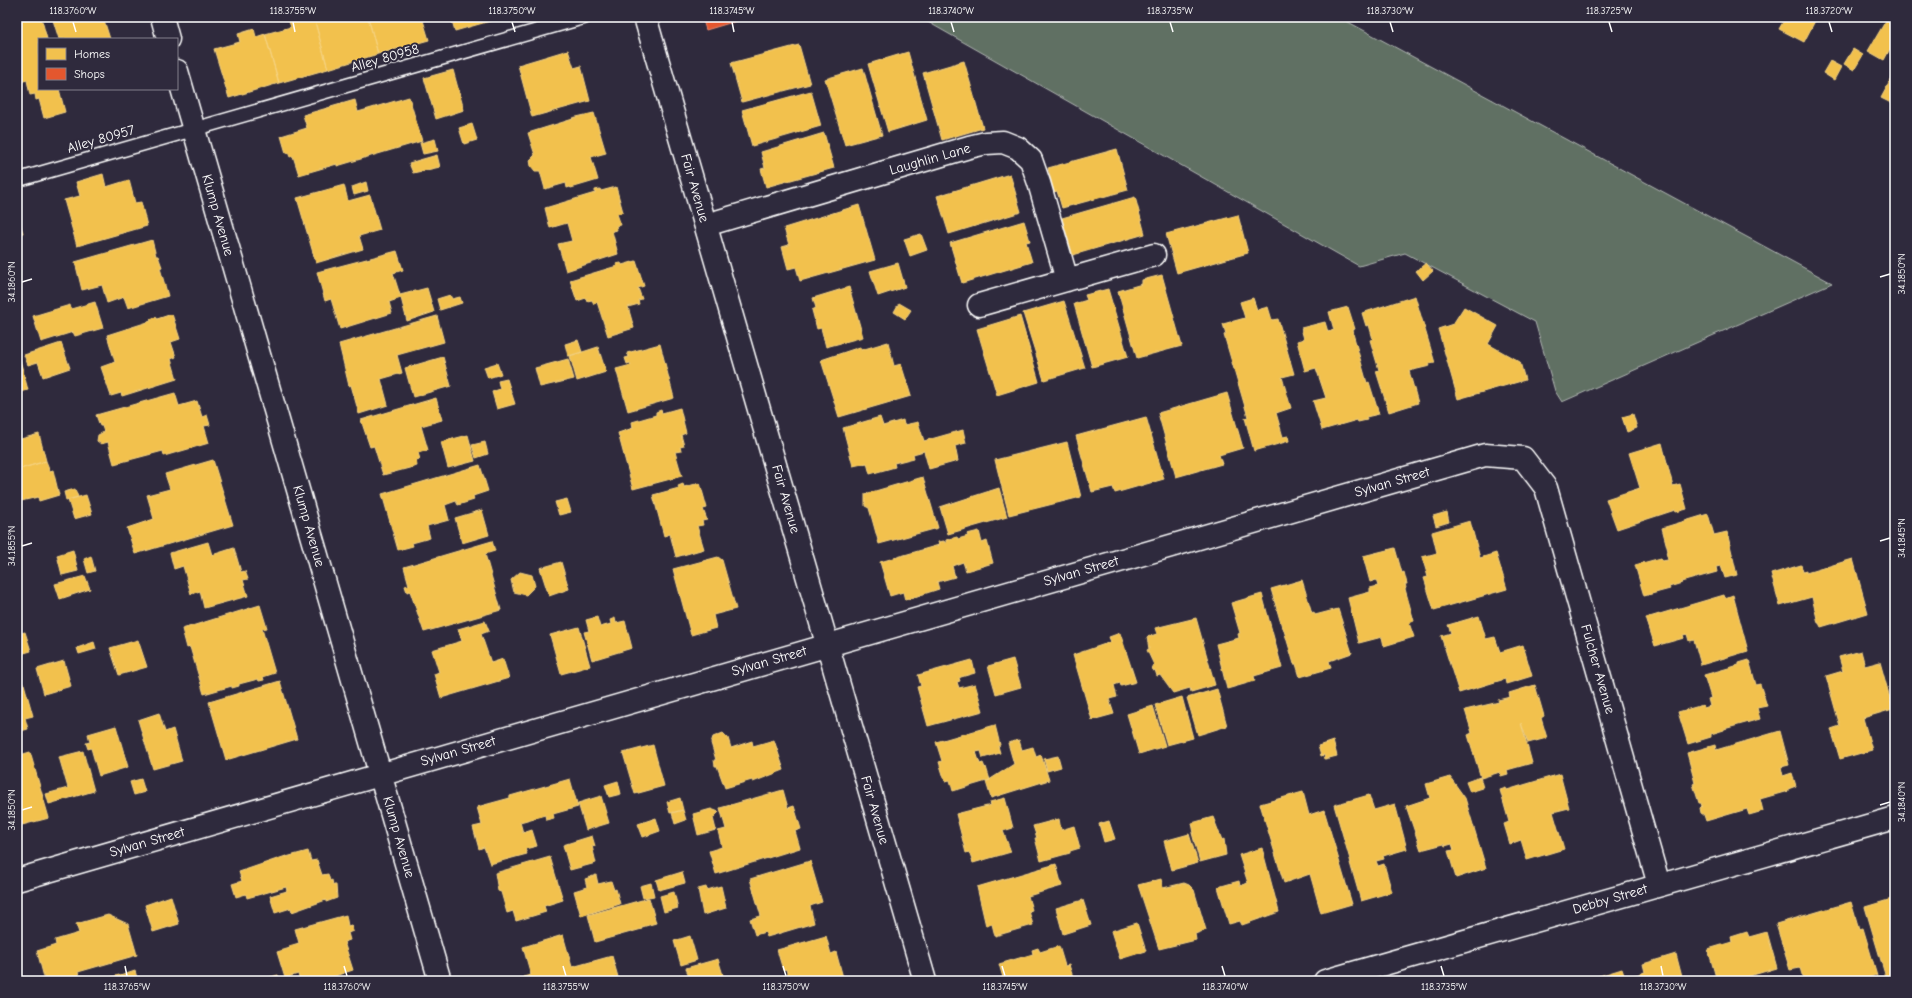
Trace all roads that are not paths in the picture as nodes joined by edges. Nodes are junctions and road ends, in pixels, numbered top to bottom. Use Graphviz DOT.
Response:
graph roads {
  1 [pos="162,17"];
  2 [pos="586,17"];
  3 [pos="645,17"];
  4 [pos="168,38"];
  5 [pos="178,74"];
  6 [pos="194,129"];
  7 [pos="17,180"];
  8 [pos="706,225"];
  9 [pos="1154,255"];
  10 [pos="1067,280"];
  11 [pos="979,304"];
  12 [pos="1523,458"];
  13 [pos="828,644"];
  14 [pos="381,774"];
  15 [pos="1895,818"];
  16 [pos="17,880"];
  17 [pos="1659,885"];
  18 [pos="440,981"];
  19 [pos="925,981"];
  20 [pos="1325,981"];
  1 -- 4 [label="street"];
  2 -- 6 [label="lane, Alley 80958"];
  3 -- 8 [label="street, Fair Avenue"];
  5 -- 6 [label="street, Klump Avenue"];
  6 -- 7 [label="lane, Alley 80957"];
  6 -- 14 [label="street, Klump Avenue"];
  8 -- 10 [label="street, Laughlin Lane"];
  8 -- 13 [label="street, Fair Avenue"];
  9 -- 10 [label="street"];
  10 -- 11 [label="street"];
  12 -- 13 [label="street, Sylvan Street"];
  12 -- 17 [label="street, Fulcher Avenue"];
  13 -- 14 [label="street, Sylvan Street"];
  13 -- 19 [label="street, Fair Avenue"];
  14 -- 16 [label="street, Sylvan Street"];
  14 -- 18 [label="street, Klump Avenue"];
  15 -- 17 [label="street, Debby Street"];
  17 -- 20 [label="street, Debby Street"];
}
